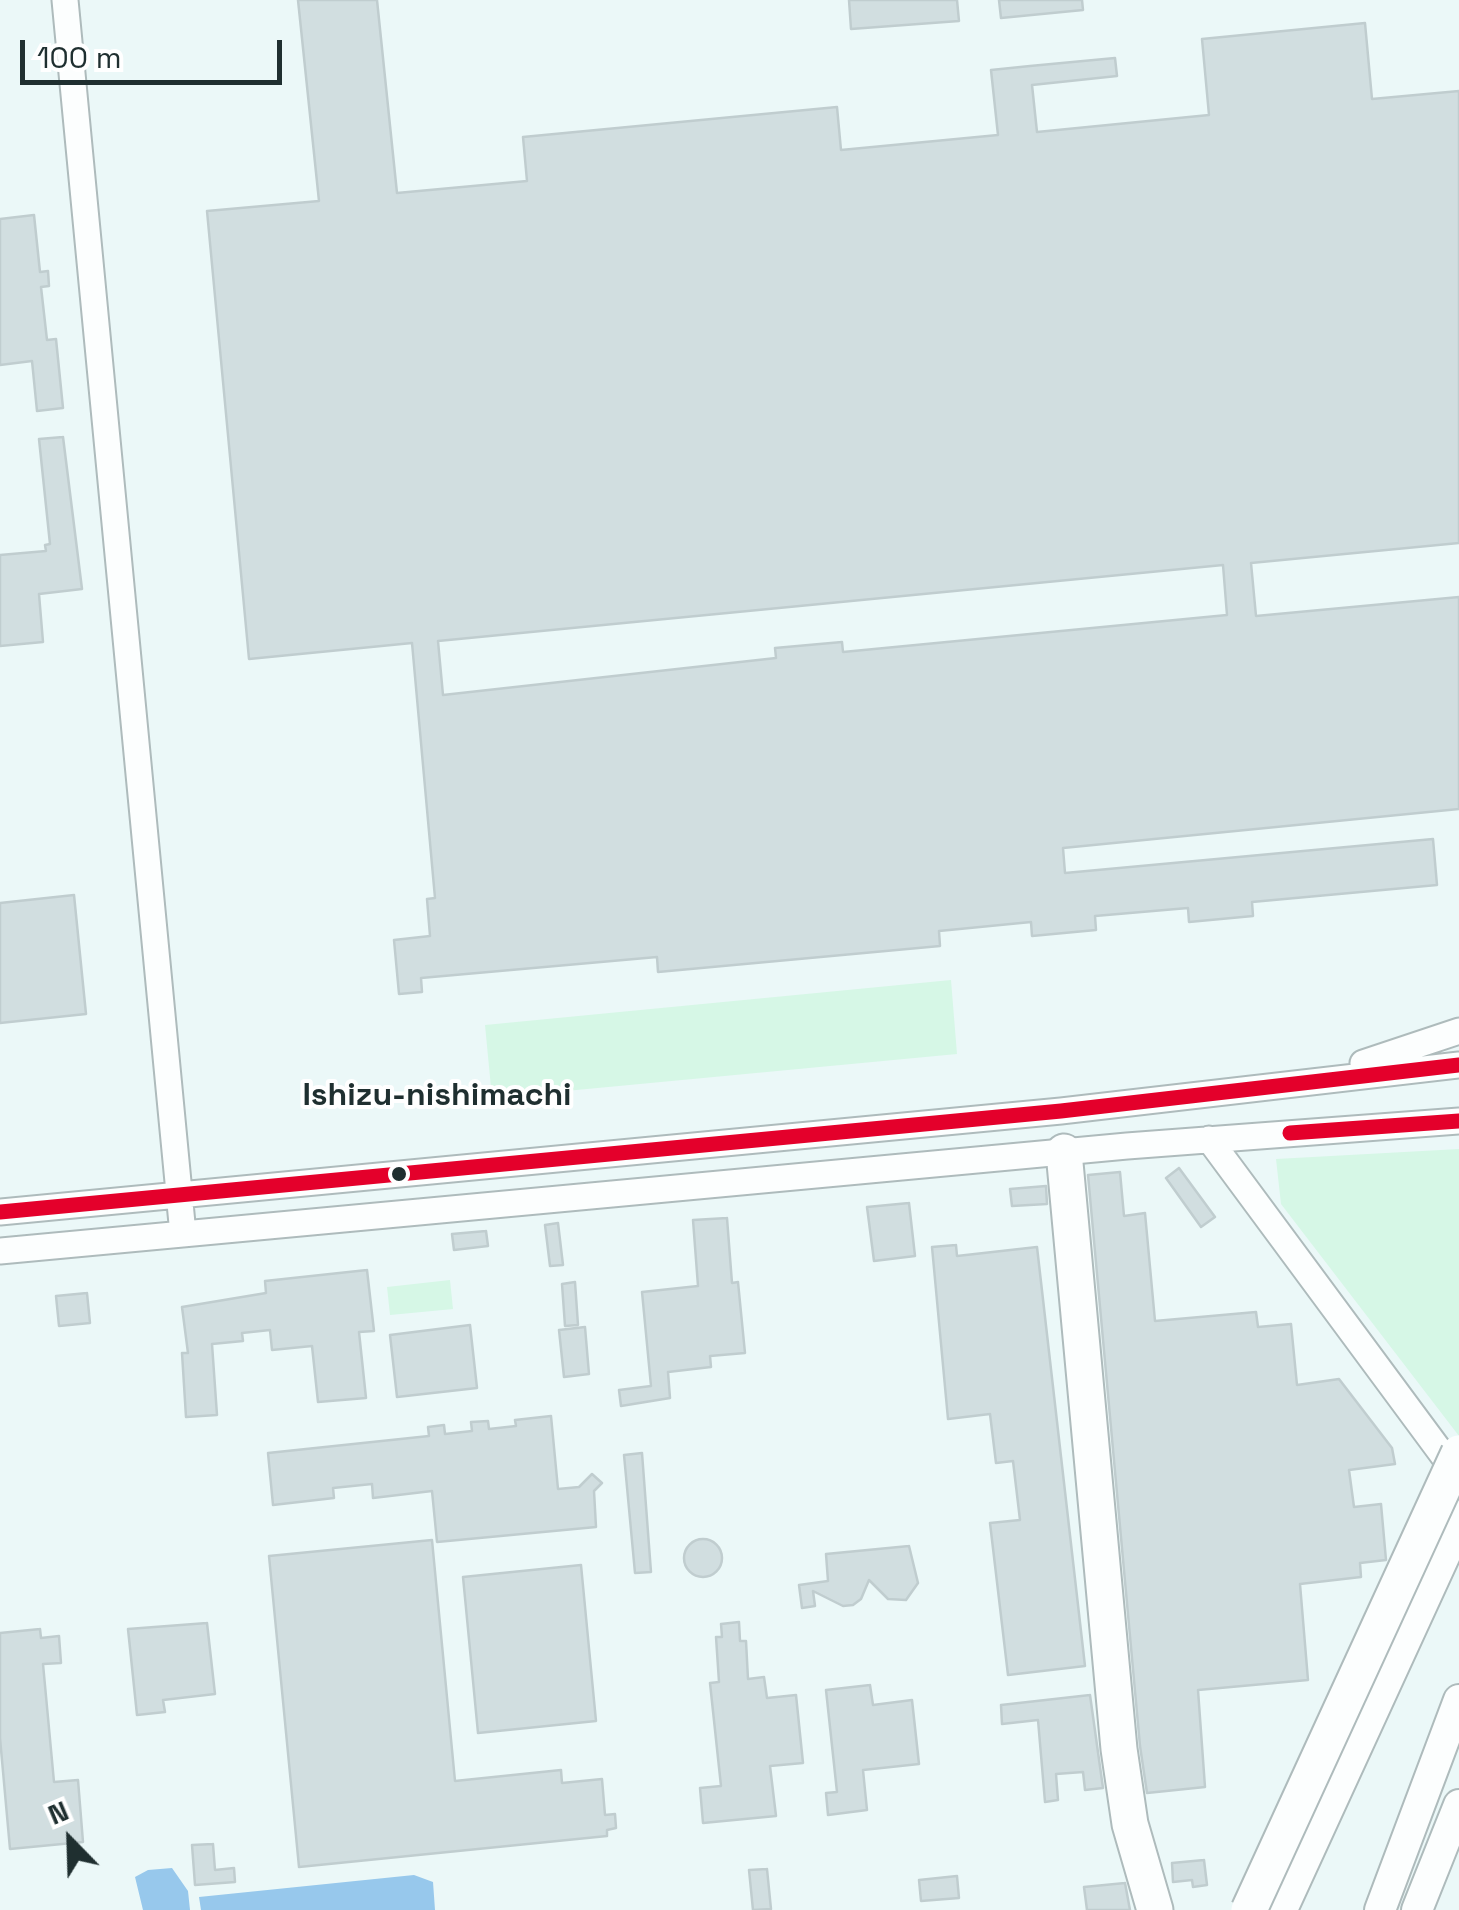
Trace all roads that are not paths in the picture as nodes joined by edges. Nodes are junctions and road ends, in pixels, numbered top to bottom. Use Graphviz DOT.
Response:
graph roads {
  1 [pos="65,0"];
  2 [pos="1459,1031"];
  3 [pos="1459,1065"];
  4 [pos="1231,1093"];
  5 [pos="1062,1111"];
  6 [pos="1459,1120"];
  7 [pos="1209,1139"];
  8 [pos="1064,1152"];
  9 [pos="180,1196"];
  10 [pos="0,1212"];
  11 [pos="183,1234"];
  12 [pos="0,1251"];
  13 [pos="1459,1453"];
  14 [pos="1459,1477"];
  15 [pos="1459,1518"];
  16 [pos="1459,1530"];
  17 [pos="1459,1700"];
  18 [pos="1370,1711"];
  19 [pos="1459,1805"];
  20 [pos="1155,1910"];
  21 [pos="1250,1910"];
  22 [pos="1279,1910"];
  23 [pos="1380,1910"];
  24 [pos="1417,1910"];
  1 -- 9 [label="street"];
  2 -- 4 [label="street"];
  3 -- 4 [label="street"];
  4 -- 5 [label="street"];
  5 -- 8 [label="street"];
  5 -- 9 [label="street"];
  6 -- 7 [label="street"];
  7 -- 8 [label="street"];
  7 -- 14 [label="street"];
  8 -- 11 [label="street"];
  8 -- 20 [label="highway"];
  9 -- 10 [label="street"];
  9 -- 11 [label="street"];
  11 -- 12 [label="street"];
  13 -- 21 [label="highway, bridge"];
  15 -- 18 [label="highway"];
  16 -- 18 [label="highway"];
  17 -- 23 [label="main road"];
  18 -- 22 [label="highway"];
  19 -- 24 [label="main road"];
}
